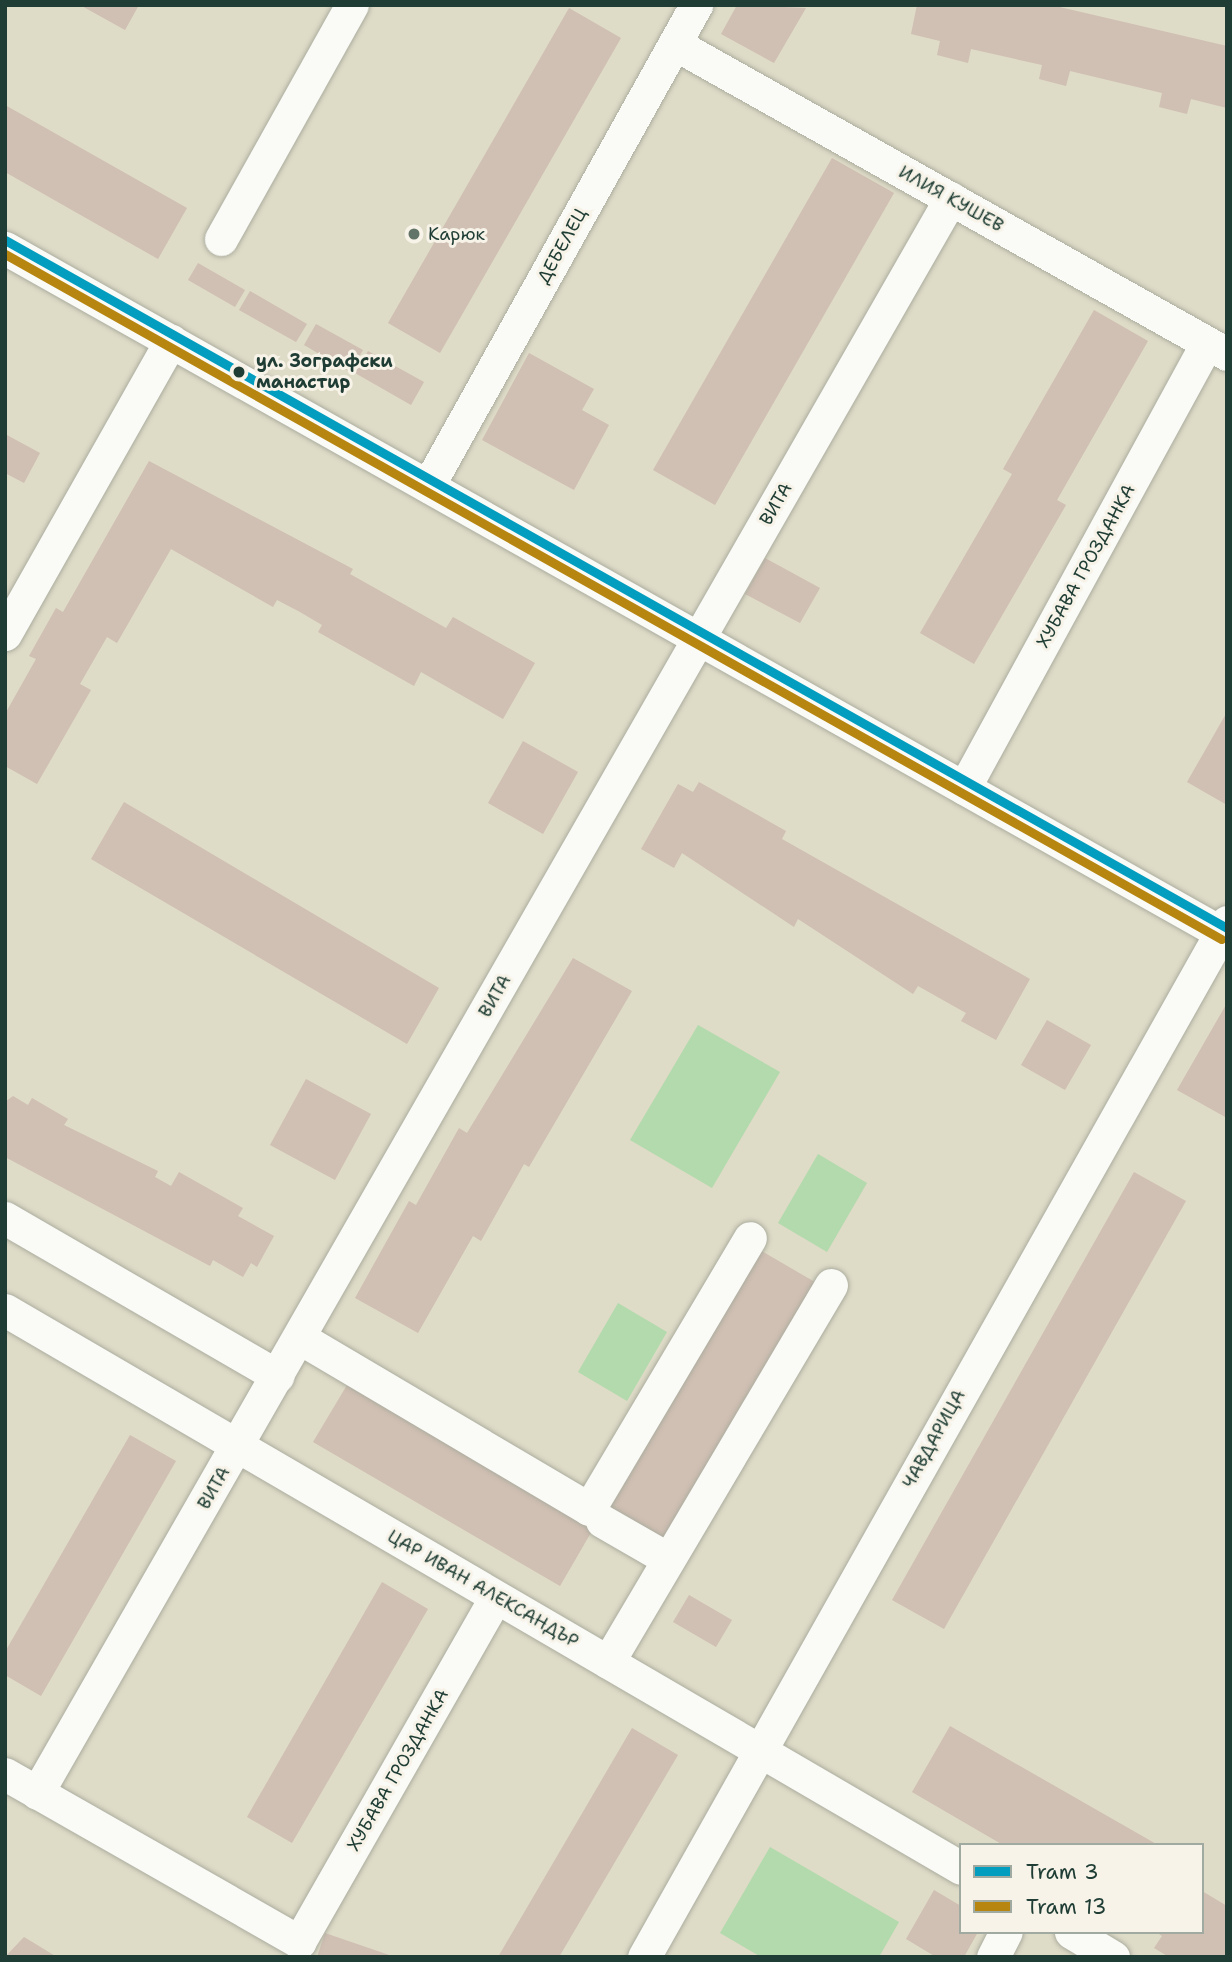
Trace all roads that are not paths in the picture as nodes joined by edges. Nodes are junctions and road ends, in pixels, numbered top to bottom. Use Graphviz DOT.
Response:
graph roads {
  1 [pos="352,5"];
  2 [pos="696,5"];
  3 [pos="675,44"];
  4 [pos="951,198"];
  5 [pos="221,239"];
  6 [pos="5,248"];
  7 [pos="170,341"];
  8 [pos="1217,349"];
  9 [pos="428,486"];
  10 [pos="5,634"];
  11 [pos="700,638"];
  12 [pos="964,789"];
  13 [pos="1225,930"];
  14 [pos="5,1218"];
  15 [pos="750,1238"];
  16 [pos="831,1285"];
  17 [pos="5,1310"];
  18 [pos="300,1338"];
  19 [pos="278,1376"];
  20 [pos="238,1446"];
  21 [pos="602,1521"];
  22 [pos="668,1559"];
  23 [pos="496,1597"];
  24 [pos="608,1662"];
  25 [pos="758,1749"];
  26 [pos="5,1774"];
  27 [pos="37,1793"];
  28 [pos="959,1867"];
  29 [pos="1005,1934"];
  30 [pos="1074,1934"];
  31 [pos="644,1957"];
  32 [pos="993,1957"];
  33 [pos="1113,1957"];
  1 -- 5 [label="street"];
  2 -- 3 [label="street, ДЕБЕЛЕЦ"];
  3 -- 4 [label="street, ИЛИЯ КУШЕВ"];
  3 -- 9 [label="street, ДЕБЕЛЕЦ"];
  4 -- 8 [label="street, ИЛИЯ КУШЕВ"];
  4 -- 11 [label="street, ВИТА"];
  6 -- 7 [label="street"];
  7 -- 9 [label="street"];
  7 -- 10 [label="street"];
  8 -- 12 [label="street, ХУБАВА ГРОЗДАНКА"];
  9 -- 11 [label="street"];
  11 -- 12 [label="street"];
  11 -- 18 [label="street, ВИТА"];
  12 -- 13 [label="street"];
  13 -- 25 [label="street, ЧАВДАРИЦА"];
  14 -- 19 [label="street"];
  15 -- 18 [label="street"];
  16 -- 22 [label="street"];
  17 -- 20 [label="street, ЦАР ИВАН АЛЕКСАНДЪР"];
  18 -- 19 [label="street, ВИТА"];
  19 -- 20 [label="street, ВИТА"];
  20 -- 23 [label="street, ЦАР ИВАН АЛЕКСАНДЪР"];
  20 -- 27 [label="street, ВИТА"];
  21 -- 22 [label="street"];
  22 -- 24 [label="street"];
  23 -- 24 [label="street, ЦАР ИВАН АЛЕКСАНДЪР"];
  23 -- 27 [label="street, ХУБАВА ГРОЗДАНКА"];
  24 -- 25 [label="street, ЦАР ИВАН АЛЕКСАНДЪР"];
  25 -- 28 [label="street, ЦАР ИВАН АЛЕКСАНДЪР"];
  25 -- 31 [label="street, ЧАВДАРИЦА"];
  26 -- 27 [label="street"];
  29 -- 32 [label="street"];
  30 -- 33 [label="street"];
}
